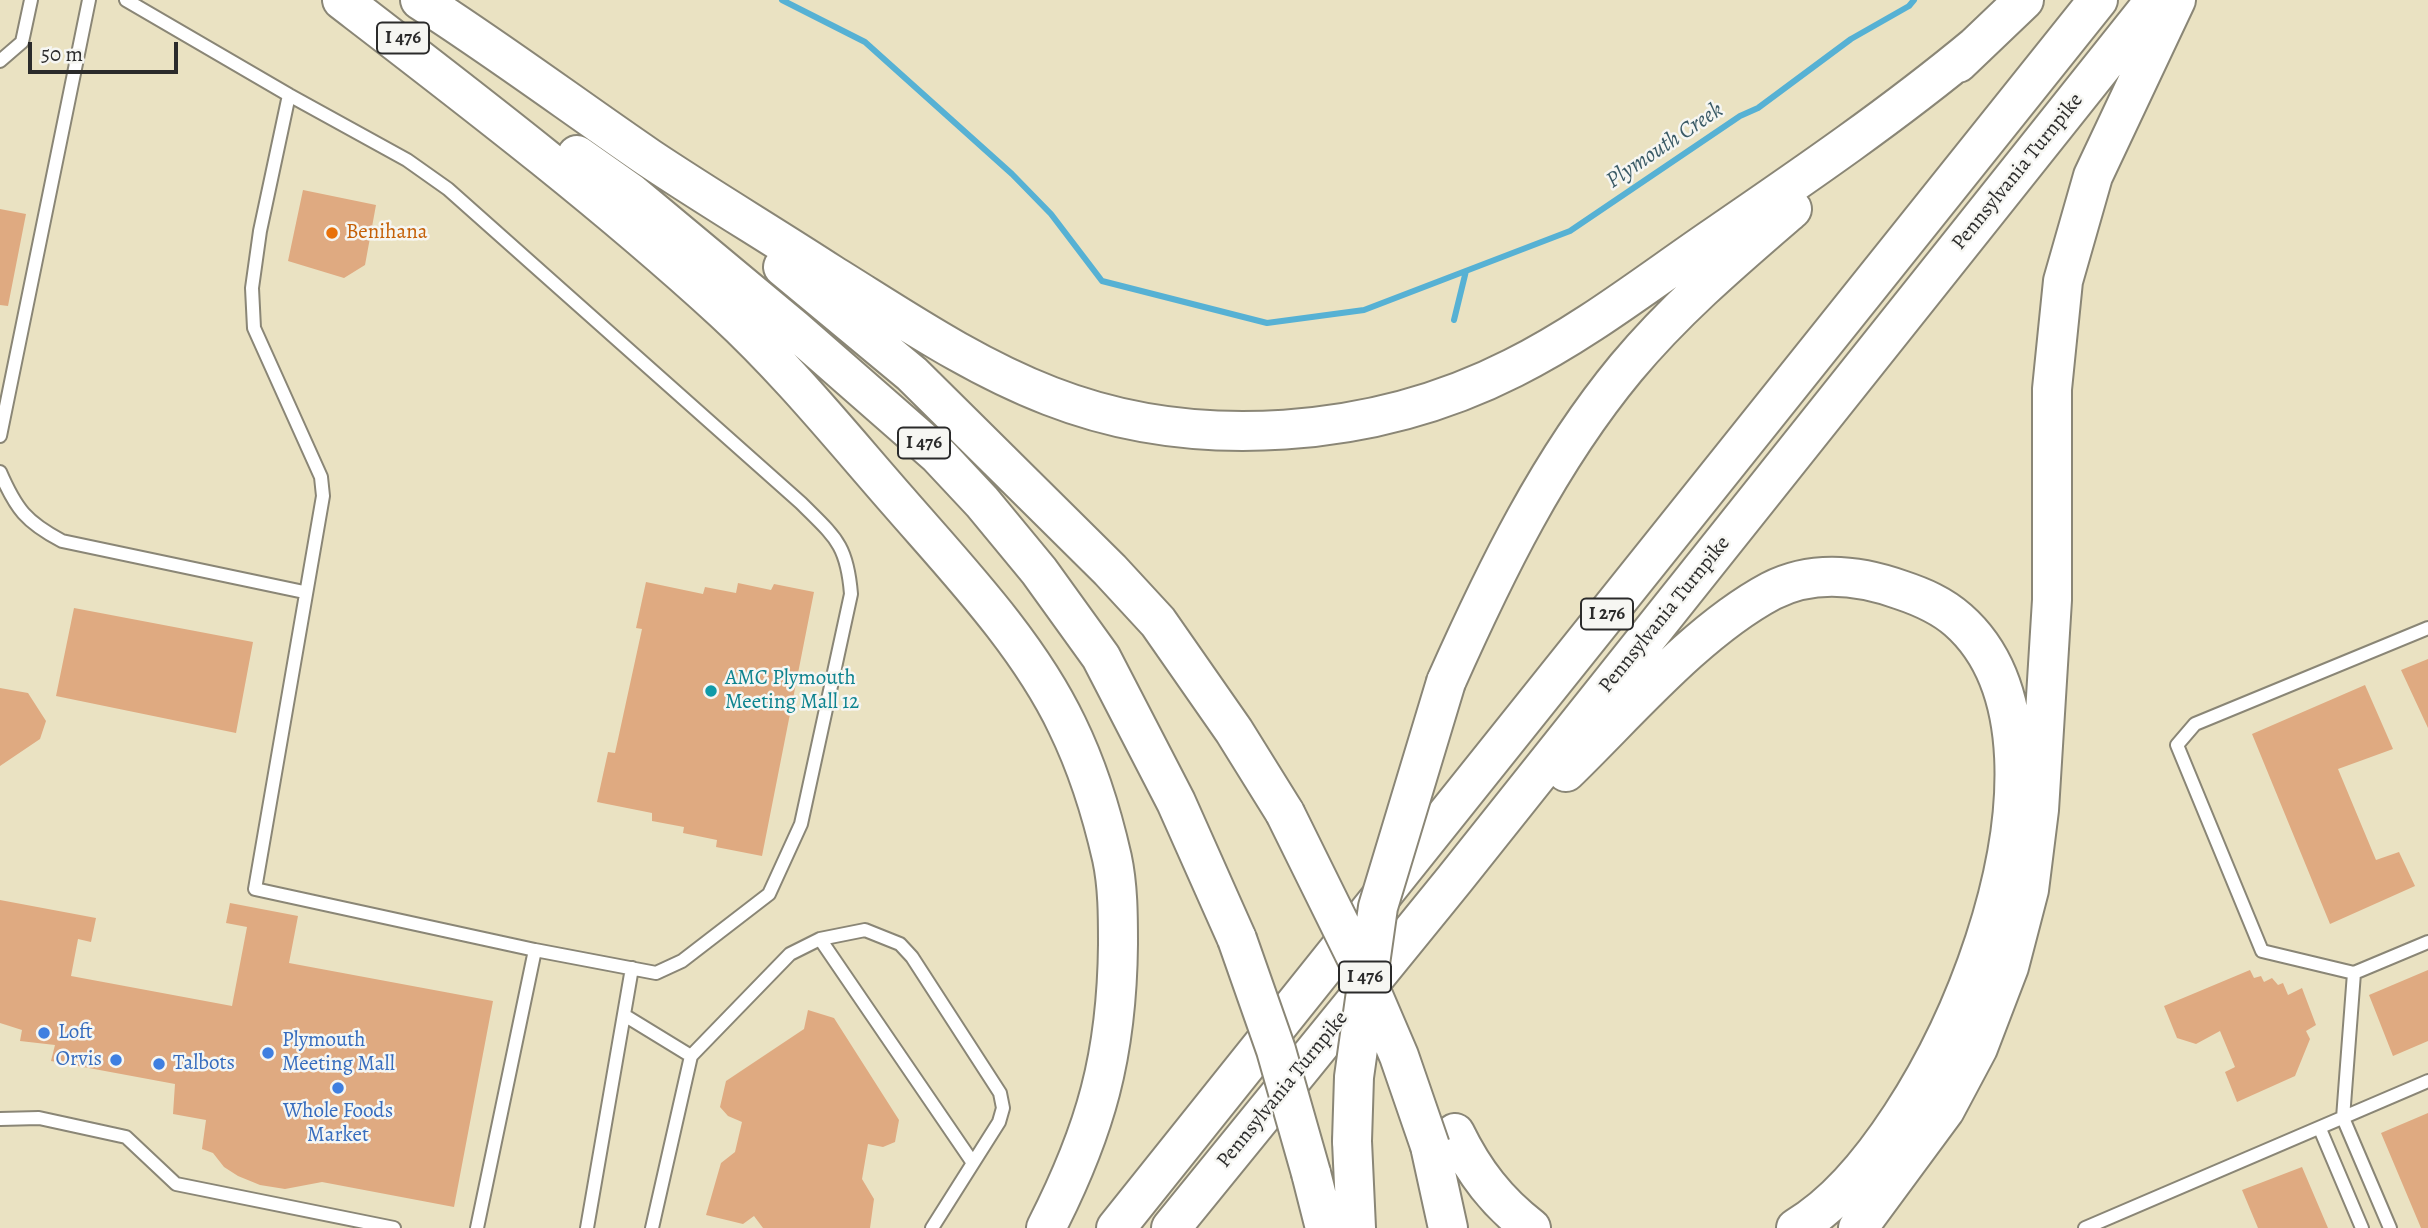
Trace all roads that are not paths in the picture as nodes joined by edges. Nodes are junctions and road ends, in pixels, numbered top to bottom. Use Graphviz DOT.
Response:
graph roads {
  1 [pos="31,0"];
  2 [pos="89,0"];
  3 [pos="126,0"];
  4 [pos="344,0"];
  5 [pos="420,0"];
  6 [pos="2024,0"];
  7 [pos="2098,0"];
  8 [pos="2155,0"];
  9 [pos="2176,0"];
  10 [pos="1977,45"];
  11 [pos="0,61"];
  12 [pos="289,96"];
  13 [pos="651,159"];
  14 [pos="0,436"];
  15 [pos="0,472"];
  16 [pos="304,592"];
  17 [pos="2428,628"];
  18 [pos="1454,880"];
  19 [pos="820,939"];
  20 [pos="2428,942"];
  21 [pos="535,950"];
  22 [pos="632,968"];
  23 [pos="2354,973"];
  24 [pos="624,1015"];
  25 [pos="691,1056"];
  26 [pos="2428,1081"];
  27 [pos="2343,1118"];
  28 [pos="0,1119"];
  29 [pos="2320,1129"];
  30 [pos="1442,1140"];
  31 [pos="973,1163"];
  32 [pos="1311,1173"];
  33 [pos="394,1228"];
  34 [pos="477,1228"];
  35 [pos="587,1228"];
  36 [pos="652,1228"];
  37 [pos="932,1228"];
  38 [pos="1046,1228"];
  39 [pos="1116,1228"];
  40 [pos="1171,1228"];
  41 [pos="1314,1228"];
  42 [pos="1325,1228"];
  43 [pos="1356,1228"];
  44 [pos="1448,1228"];
  45 [pos="1531,1228"];
  46 [pos="1796,1228"];
  47 [pos="1858,1228"];
  48 [pos="2085,1228"];
  49 [pos="2362,1228"];
  50 [pos="2390,1228"];
  1 -- 11 [label="lane"];
  2 -- 14 [label="lane"];
  3 -- 12 [label="lane"];
  4 -- 32 [label="highway, I 476, bridge"];
  4 -- 38 [label="highway"];
  5 -- 13 [label="highway, I 476"];
  6 -- 10 [label="highway"];
  7 -- 39 [label="highway, Pennsylvania Turnpike / I 276"];
  8 -- 18 [label="highway, Pennsylvania Turnpike / I 276"];
  9 -- 47 [label="highway"];
  10 -- 13 [label="highway"];
  10 -- 43 [label="highway, bridge"];
  12 -- 16 [label="lane"];
  12 -- 22 [label="lane"];
  13 -- 30 [label="highway, I 476, bridge"];
  15 -- 16 [label="lane"];
  16 -- 21 [label="lane"];
  17 -- 23 [label="lane"];
  18 -- 40 [label="highway, Pennsylvania Turnpike / I 276"];
  18 -- 46 [label="highway"];
  19 -- 25 [label="lane"];
  19 -- 31 [label="lane"];
  19 -- 31 [label="lane"];
  20 -- 23 [label="lane"];
  21 -- 22 [label="lane"];
  21 -- 34 [label="lane"];
  22 -- 24 [label="lane"];
  23 -- 27 [label="lane"];
  24 -- 25 [label="lane"];
  24 -- 35 [label="lane"];
  25 -- 36 [label="lane"];
  26 -- 27 [label="lane"];
  27 -- 29 [label="lane"];
  27 -- 50 [label="lane"];
  28 -- 33 [label="lane"];
  29 -- 48 [label="lane"];
  29 -- 49 [label="lane"];
  30 -- 44 [label="highway"];
  30 -- 45 [label="highway"];
  31 -- 37 [label="lane"];
  32 -- 41 [label="highway"];
  32 -- 42 [label="highway, I 476"];
}
